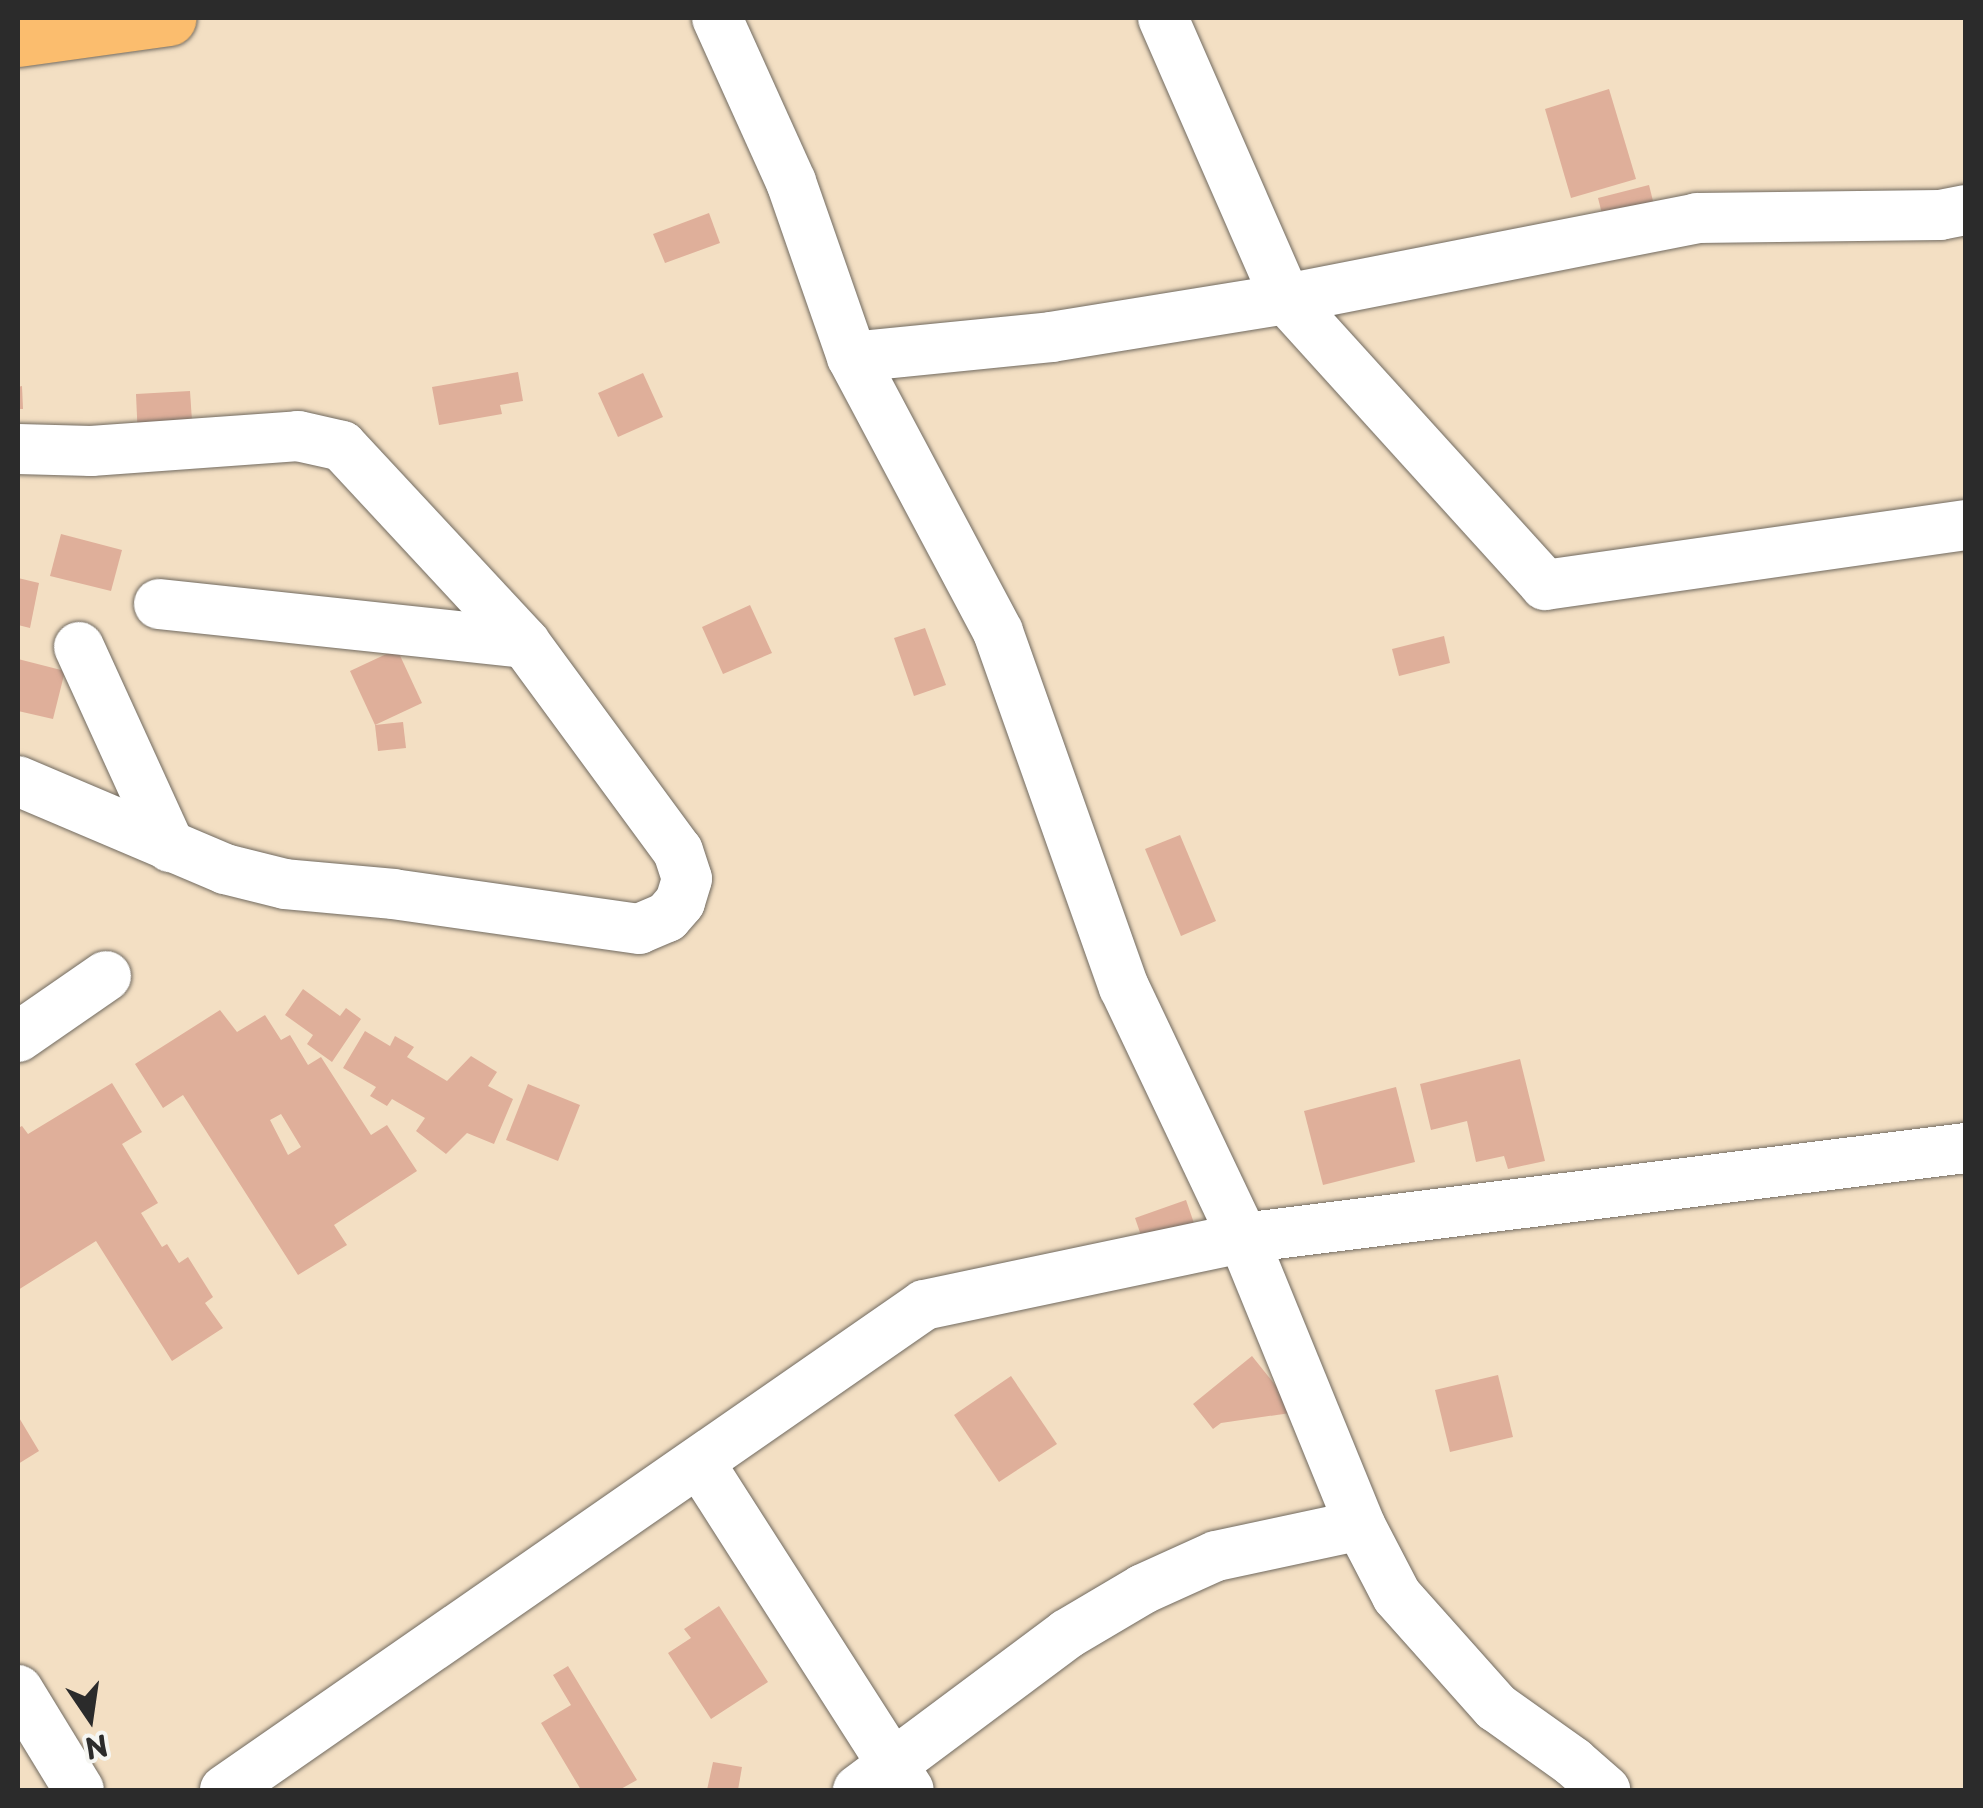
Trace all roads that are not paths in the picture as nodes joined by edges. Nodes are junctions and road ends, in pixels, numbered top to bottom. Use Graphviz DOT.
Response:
graph roads {
  1 [pos="160,18"];
  2 [pos="717,18"];
  3 [pos="1163,18"];
  4 [pos="18,39"];
  5 [pos="1966,210"];
  6 [pos="1286,299"];
  7 [pos="852,357"];
  8 [pos="18,449"];
  9 [pos="1966,525"];
  10 [pos="159,604"];
  11 [pos="525,643"];
  12 [pos="79,646"];
  13 [pos="18,781"];
  14 [pos="170,847"];
  15 [pos="106,976"];
  16 [pos="18,1036"];
  17 [pos="1966,1148"];
  18 [pos="1243,1238"];
  19 [pos="699,1462"];
  20 [pos="1360,1525"];
  21 [pos="18,1690"];
  22 [pos="886,1782"];
  23 [pos="79,1790"];
  24 [pos="225,1790"];
  25 [pos="1605,1790"];
  1 -- 4 [label="highway"];
  2 -- 7 [label="street"];
  3 -- 6 [label="street"];
  5 -- 6 [label="street"];
  6 -- 7 [label="street"];
  6 -- 9 [label="street"];
  7 -- 18 [label="street"];
  8 -- 11 [label="street"];
  10 -- 11 [label="street"];
  11 -- 14 [label="street"];
  12 -- 14 [label="street"];
  13 -- 14 [label="street"];
  15 -- 16 [label="street"];
  17 -- 18 [label="street"];
  18 -- 19 [label="street"];
  18 -- 20 [label="street"];
  19 -- 22 [label="street"];
  19 -- 24 [label="street"];
  20 -- 22 [label="street"];
  20 -- 25 [label="street"];
  21 -- 23 [label="street"];
}
